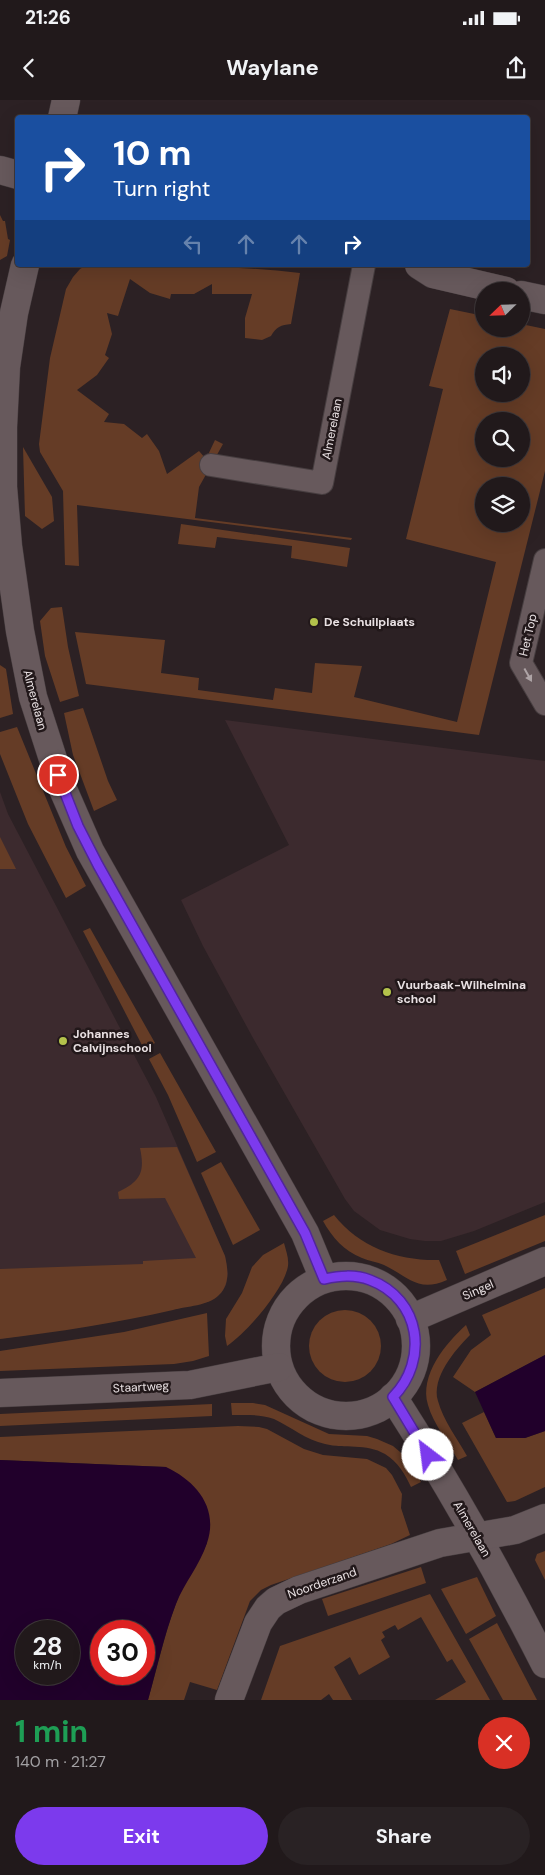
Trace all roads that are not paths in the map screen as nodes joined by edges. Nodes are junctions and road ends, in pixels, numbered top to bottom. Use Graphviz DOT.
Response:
graph roads {
  1 [pos="66,100"];
  2 [pos="63,115"];
  3 [pos="0,170"];
  4 [pos="15,174"];
  5 [pos="24,267"];
  6 [pos="364,267"];
  7 [pos="421,267"];
  8 [pos="475,284"];
  9 [pos="530,297"];
  10 [pos="545,300"];
  11 [pos="211,465"];
  12 [pos="545,560"];
  13 [pos="545,704"];
  14 [pos="545,1261"];
  15 [pos="324,1279"];
  16 [pos="410,1319"];
  17 [pos="279,1367"];
  18 [pos="0,1393"];
  19 [pos="393,1397"];
  20 [pos="545,1518"];
  21 [pos="476,1536"];
  22 [pos="545,1664"];
  23 [pos="229,1700"];
  1 -- 2 [label="street"];
  3 -- 4 [label="street"];
  5 -- 15 [label="street, Almerelaan"];
  6 -- 11 [label="lane, Almerelaan"];
  7 -- 8 [label="street"];
  9 -- 10 [label="street"];
  12 -- 13 [label="lane, Het Top, one-way"];
  14 -- 16 [label="street, Singel"];
  15 -- 16 [label="street"];
  15 -- 17 [label="street"];
  16 -- 19 [label="street"];
  17 -- 18 [label="street, Staartweg"];
  17 -- 19 [label="street"];
  19 -- 21 [label="street, Almerelaan"];
  20 -- 21 [label="street, Noorderzand"];
  21 -- 22 [label="street, Almerelaan"];
  21 -- 23 [label="street, Noorderzand"];
}
